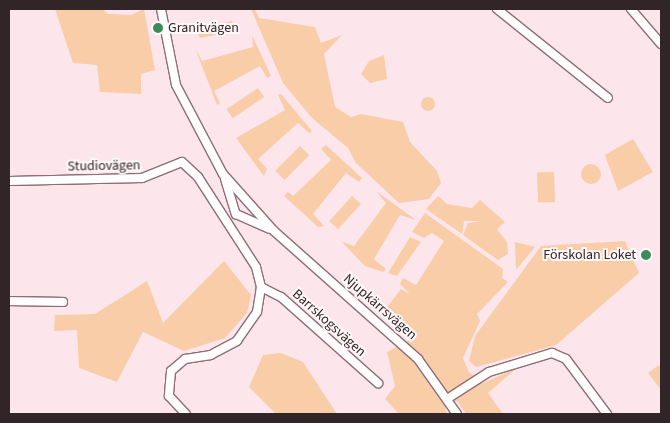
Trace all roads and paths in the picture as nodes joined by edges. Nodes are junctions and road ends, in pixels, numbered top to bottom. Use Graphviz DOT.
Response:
graph roads {
  1 [pos="162,9"];
  2 [pos="498,9"];
  3 [pos="631,9"];
  4 [pos="661,44"];
  5 [pos="608,98"];
  6 [pos="223,174"];
  7 [pos="9,181"];
  8 [pos="244,198"];
  9 [pos="234,207"];
  10 [pos="254,210"];
  11 [pos="242,217"];
  12 [pos="227,221"];
  13 [pos="274,231"];
  14 [pos="260,287"];
  15 [pos="9,302"];
  16 [pos="63,302"];
  17 [pos="378,383"];
  18 [pos="446,399"];
  19 [pos="186,414"];
  20 [pos="457,414"];
  21 [pos="606,414"];
  1 -- 6 [label="street, Njupkärrsvägen"];
  2 -- 5 [label="street"];
  3 -- 4 [label="street"];
  6 -- 8 [label="street, Njupkärrsvägen"];
  6 -- 9 [label="street, Njupkärrsvägen"];
  7 -- 12 [label="street, Studiovägen"];
  8 -- 9 [label="street"];
  8 -- 10 [label="street, Njupkärrsvägen"];
  9 -- 11 [label="street, Njupkärrsvägen"];
  9 -- 12 [label="street"];
  10 -- 11 [label="street"];
  10 -- 13 [label="street, Njupkärrsvägen"];
  11 -- 12 [label="street"];
  11 -- 13 [label="street, Njupkärrsvägen"];
  12 -- 14 [label="street, Studiovägen"];
  13 -- 18 [label="street, Njupkärrsvägen"];
  14 -- 17 [label="street, Barrskogsvägen"];
  14 -- 19 [label="street"];
  15 -- 16 [label="street"];
  18 -- 20 [label="street, Njupkärrsvägen"];
  18 -- 21 [label="street"];
}
